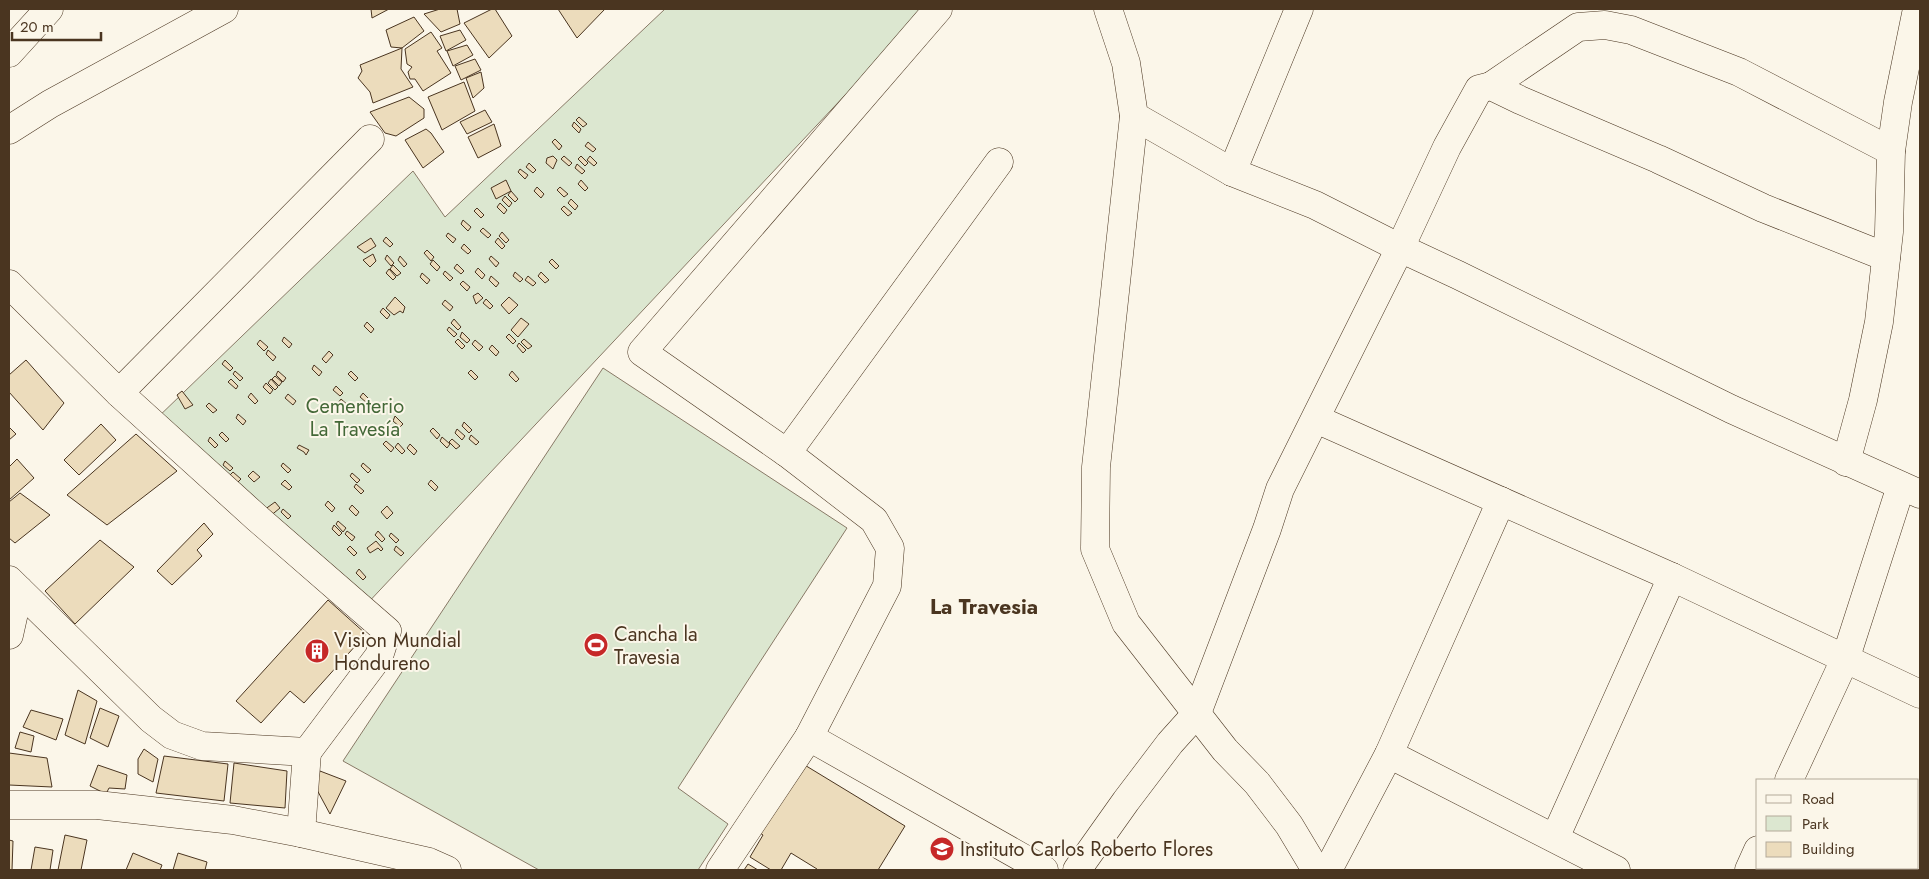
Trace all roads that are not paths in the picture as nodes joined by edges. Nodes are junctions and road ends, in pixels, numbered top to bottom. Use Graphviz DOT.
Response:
graph roads {
  1 [pos="49,9"];
  2 [pos="224,9"];
  3 [pos="938,9"];
  4 [pos="1108,9"];
  5 [pos="1299,9"];
  6 [pos="1916,9"];
  7 [pos="9,53"];
  8 [pos="1491,86"];
  9 [pos="1134,116"];
  10 [pos="9,130"];
  11 [pos="370,139"];
  12 [pos="1891,151"];
  13 [pos="999,162"];
  14 [pos="1232,172"];
  15 [pos="1400,248"];
  16 [pos="1886,257"];
  17 [pos="9,284"];
  18 [pos="119,392"];
  19 [pos="1316,419"];
  20 [pos="787,453"];
  21 [pos="1846,462"];
  22 [pos="1911,490"];
  23 [pos="1501,501"];
  24 [pos="1672,577"];
  25 [pos="14,585"];
  26 [pos="9,635"];
  27 [pos="1846,657"];
  28 [pos="1920,694"];
  29 [pos="1197,713"];
  30 [pos="809,738"];
  31 [pos="307,752"];
  32 [pos="1389,754"];
  33 [pos="1789,779"];
  34 [pos="9,805"];
  35 [pos="301,832"];
  36 [pos="1555,838"];
  37 [pos="1756,854"];
  38 [pos="447,870"];
  39 [pos="720,870"];
  40 [pos="1044,870"];
  41 [pos="1077,870"];
  42 [pos="1316,870"];
  43 [pos="1328,870"];
  44 [pos="1616,870"];
  45 [pos="1748,870"];
  1 -- 7 [label="street"];
  2 -- 10 [label="street"];
  3 -- 20 [label="street"];
  4 -- 9 [label="street"];
  5 -- 14 [label="street"];
  6 -- 12 [label="street"];
  8 -- 12 [label="street"];
  8 -- 15 [label="street"];
  8 -- 16 [label="street"];
  9 -- 14 [label="street"];
  9 -- 29 [label="street"];
  11 -- 18 [label="street"];
  12 -- 16 [label="street"];
  13 -- 20 [label="street"];
  14 -- 15 [label="street"];
  15 -- 19 [label="street"];
  15 -- 21 [label="street"];
  16 -- 21 [label="street"];
  17 -- 18 [label="street"];
  18 -- 31 [label="street"];
  19 -- 23 [label="street"];
  19 -- 29 [label="street"];
  20 -- 30 [label="street"];
  21 -- 22 [label="street"];
  22 -- 27 [label="street"];
  23 -- 24 [label="street"];
  23 -- 32 [label="street"];
  24 -- 27 [label="street"];
  24 -- 36 [label="street"];
  25 -- 26 [label="street"];
  25 -- 31 [label="street"];
  27 -- 28 [label="street"];
  27 -- 33 [label="street"];
  29 -- 41 [label="street"];
  29 -- 42 [label="street"];
  30 -- 39 [label="street"];
  30 -- 40 [label="street"];
  31 -- 35 [label="street"];
  32 -- 36 [label="street"];
  32 -- 43 [label="street"];
  34 -- 35 [label="street"];
  35 -- 38 [label="street"];
  36 -- 44 [label="street"];
  37 -- 45 [label="street"];
}
